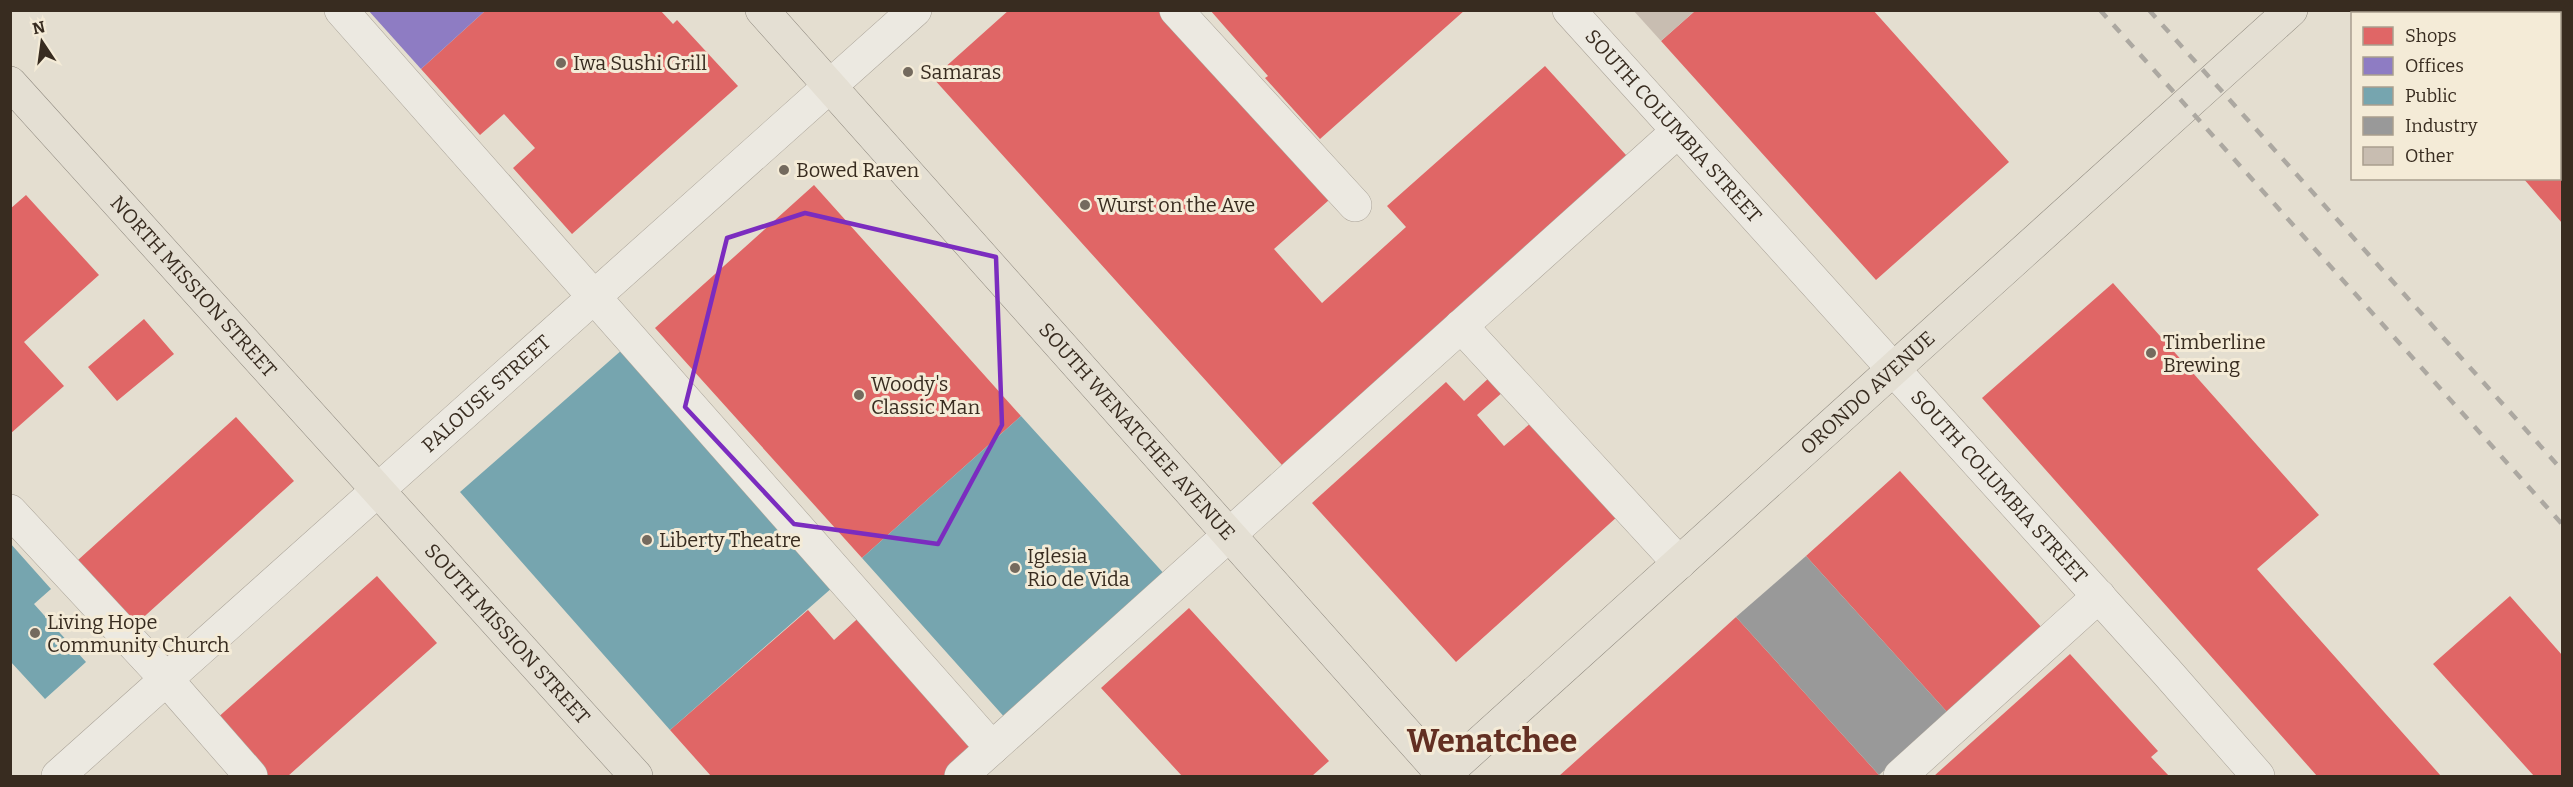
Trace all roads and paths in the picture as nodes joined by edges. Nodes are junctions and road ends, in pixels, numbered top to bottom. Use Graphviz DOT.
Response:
graph roads {
  1 [pos="341,10"];
  2 [pos="762,10"];
  3 [pos="915,10"];
  4 [pos="1176,10"];
  5 [pos="1569,10"];
  6 [pos="2291,10"];
  7 [pos="10,83"];
  8 [pos="829,87"];
  9 [pos="1678,131"];
  10 [pos="1355,205"];
  11 [pos="594,298"];
  12 [pos="1461,326"];
  13 [pos="1894,370"];
  14 [pos="378,491"];
  15 [pos="10,511"];
  16 [pos="1228,535"];
  17 [pos="1679,563"];
  18 [pos="2098,596"];
  19 [pos="167,680"];
  20 [pos="992,748"];
  21 [pos="1443,776"];
  22 [pos="58,777"];
  23 [pos="251,777"];
  24 [pos="636,777"];
  25 [pos="961,777"];
  26 [pos="1900,777"];
  27 [pos="2258,777"];
  1 -- 11 [label="street"];
  2 -- 8 [label="main road, SOUTH WENATCHEE AVENUE"];
  3 -- 8 [label="street, PALOUSE STREET"];
  4 -- 10 [label="street"];
  5 -- 9 [label="street, SOUTH COLUMBIA STREET"];
  6 -- 13 [label="main road, ORONDO AVENUE"];
  7 -- 14 [label="main road, NORTH MISSION STREET"];
  8 -- 11 [label="street, PALOUSE STREET"];
  8 -- 16 [label="main road, SOUTH WENATCHEE AVENUE"];
  9 -- 12 [label="street"];
  9 -- 13 [label="street, SOUTH COLUMBIA STREET"];
  11 -- 14 [label="street, PALOUSE STREET"];
  11 -- 20 [label="street"];
  12 -- 16 [label="street"];
  12 -- 17 [label="street"];
  13 -- 17 [label="main road, ORONDO AVENUE"];
  13 -- 18 [label="street, SOUTH COLUMBIA STREET"];
  14 -- 19 [label="street, PALOUSE STREET"];
  14 -- 24 [label="main road, SOUTH MISSION STREET"];
  15 -- 19 [label="street"];
  16 -- 20 [label="street"];
  16 -- 21 [label="main road, SOUTH WENATCHEE AVENUE"];
  17 -- 21 [label="main road, ORONDO AVENUE"];
  18 -- 26 [label="street"];
  18 -- 27 [label="street, SOUTH COLUMBIA STREET"];
  19 -- 22 [label="street, PALOUSE STREET"];
  19 -- 23 [label="street"];
  20 -- 25 [label="street"];
}
